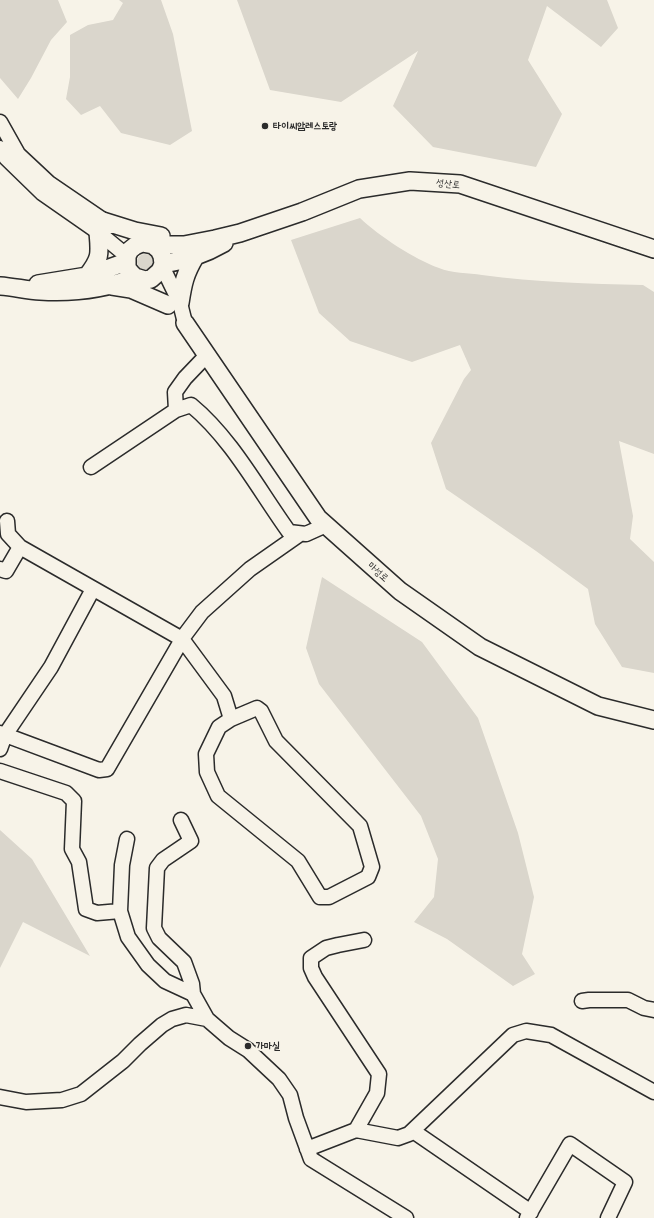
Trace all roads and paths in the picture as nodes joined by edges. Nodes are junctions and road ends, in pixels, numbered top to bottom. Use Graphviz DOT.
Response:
graph roads {
  1 [pos="0,122"];
  2 [pos="0,148"];
  3 [pos="100,226"];
  4 [pos="240,233"];
  5 [pos="215,239"];
  6 [pos="147,244"];
  7 [pos="654,249"];
  8 [pos="195,257"];
  9 [pos="127,259"];
  10 [pos="163,265"];
  11 [pos="87,276"];
  12 [pos="140,278"];
  13 [pos="0,286"];
  14 [pos="110,286"];
  15 [pos="17,288"];
  16 [pos="174,304"];
  17 [pos="185,323"];
  18 [pos="207,355"];
  19 [pos="176,410"];
  20 [pos="91,467"];
  21 [pos="7,521"];
  22 [pos="326,525"];
  23 [pos="300,534"];
  24 [pos="20,547"];
  25 [pos="2,573"];
  26 [pos="93,589"];
  27 [pos="182,639"];
  28 [pos="231,719"];
  29 [pos="654,720"];
  30 [pos="3,734"];
  31 [pos="0,749"];
  32 [pos="0,771"];
  33 [pos="181,820"];
  34 [pos="127,839"];
  35 [pos="120,911"];
  36 [pos="364,940"];
  37 [pos="192,994"];
  38 [pos="582,1001"];
  39 [pos="654,1010"];
  40 [pos="207,1019"];
  41 [pos="654,1092"];
  42 [pos="0,1097"];
  43 [pos="356,1130"];
  44 [pos="413,1130"];
  45 [pos="308,1149"];
  46 [pos="529,1215"];
  47 [pos="406,1218"];
  48 [pos="608,1218"];
  1 -- 3 [label="street"];
  2 -- 3 [label="street"];
  3 -- 5 [label="main road"];
  3 -- 6 [label="street"];
  3 -- 9 [label="street"];
  3 -- 11 [label="main road"];
  4 -- 5 [label="main road"];
  4 -- 7 [label="main road, 성산로"];
  4 -- 8 [label="main road"];
  5 -- 6 [label="main road"];
  6 -- 9 [label="main road"];
  6 -- 10 [label="main road"];
  8 -- 10 [label="main road"];
  8 -- 16 [label="main road"];
  9 -- 11 [label="main road"];
  9 -- 12 [label="main road"];
  10 -- 12 [label="main road"];
  10 -- 16 [label="street"];
  11 -- 15 [label="main road"];
  12 -- 14 [label="main road"];
  12 -- 16 [label="street"];
  13 -- 15 [label="main road"];
  14 -- 15 [label="main road"];
  14 -- 16 [label="main road"];
  16 -- 17 [label="street"];
  17 -- 18 [label="main road, 마성로"];
  18 -- 19 [label="street"];
  18 -- 22 [label="main road, 마성로"];
  19 -- 20 [label="street"];
  19 -- 23 [label="street"];
  21 -- 24 [label="street"];
  22 -- 23 [label="street"];
  22 -- 29 [label="main road, 마성로"];
  23 -- 27 [label="street"];
  24 -- 25 [label="street"];
  24 -- 26 [label="street"];
  26 -- 27 [label="street"];
  26 -- 30 [label="street"];
  27 -- 28 [label="street"];
  27 -- 30 [label="street"];
  28 -- 28 [label="street"];
  30 -- 31 [label="street"];
  32 -- 35 [label="street"];
  33 -- 37 [label="street"];
  34 -- 35 [label="street"];
  35 -- 37 [label="street"];
  36 -- 43 [label="street"];
  37 -- 40 [label="street"];
  38 -- 39 [label="street"];
  40 -- 42 [label="street"];
  40 -- 45 [label="street"];
  41 -- 44 [label="street"];
  43 -- 44 [label="street"];
  43 -- 45 [label="street"];
  44 -- 46 [label="street"];
  45 -- 47 [label="street"];
  46 -- 48 [label="street"];
}
